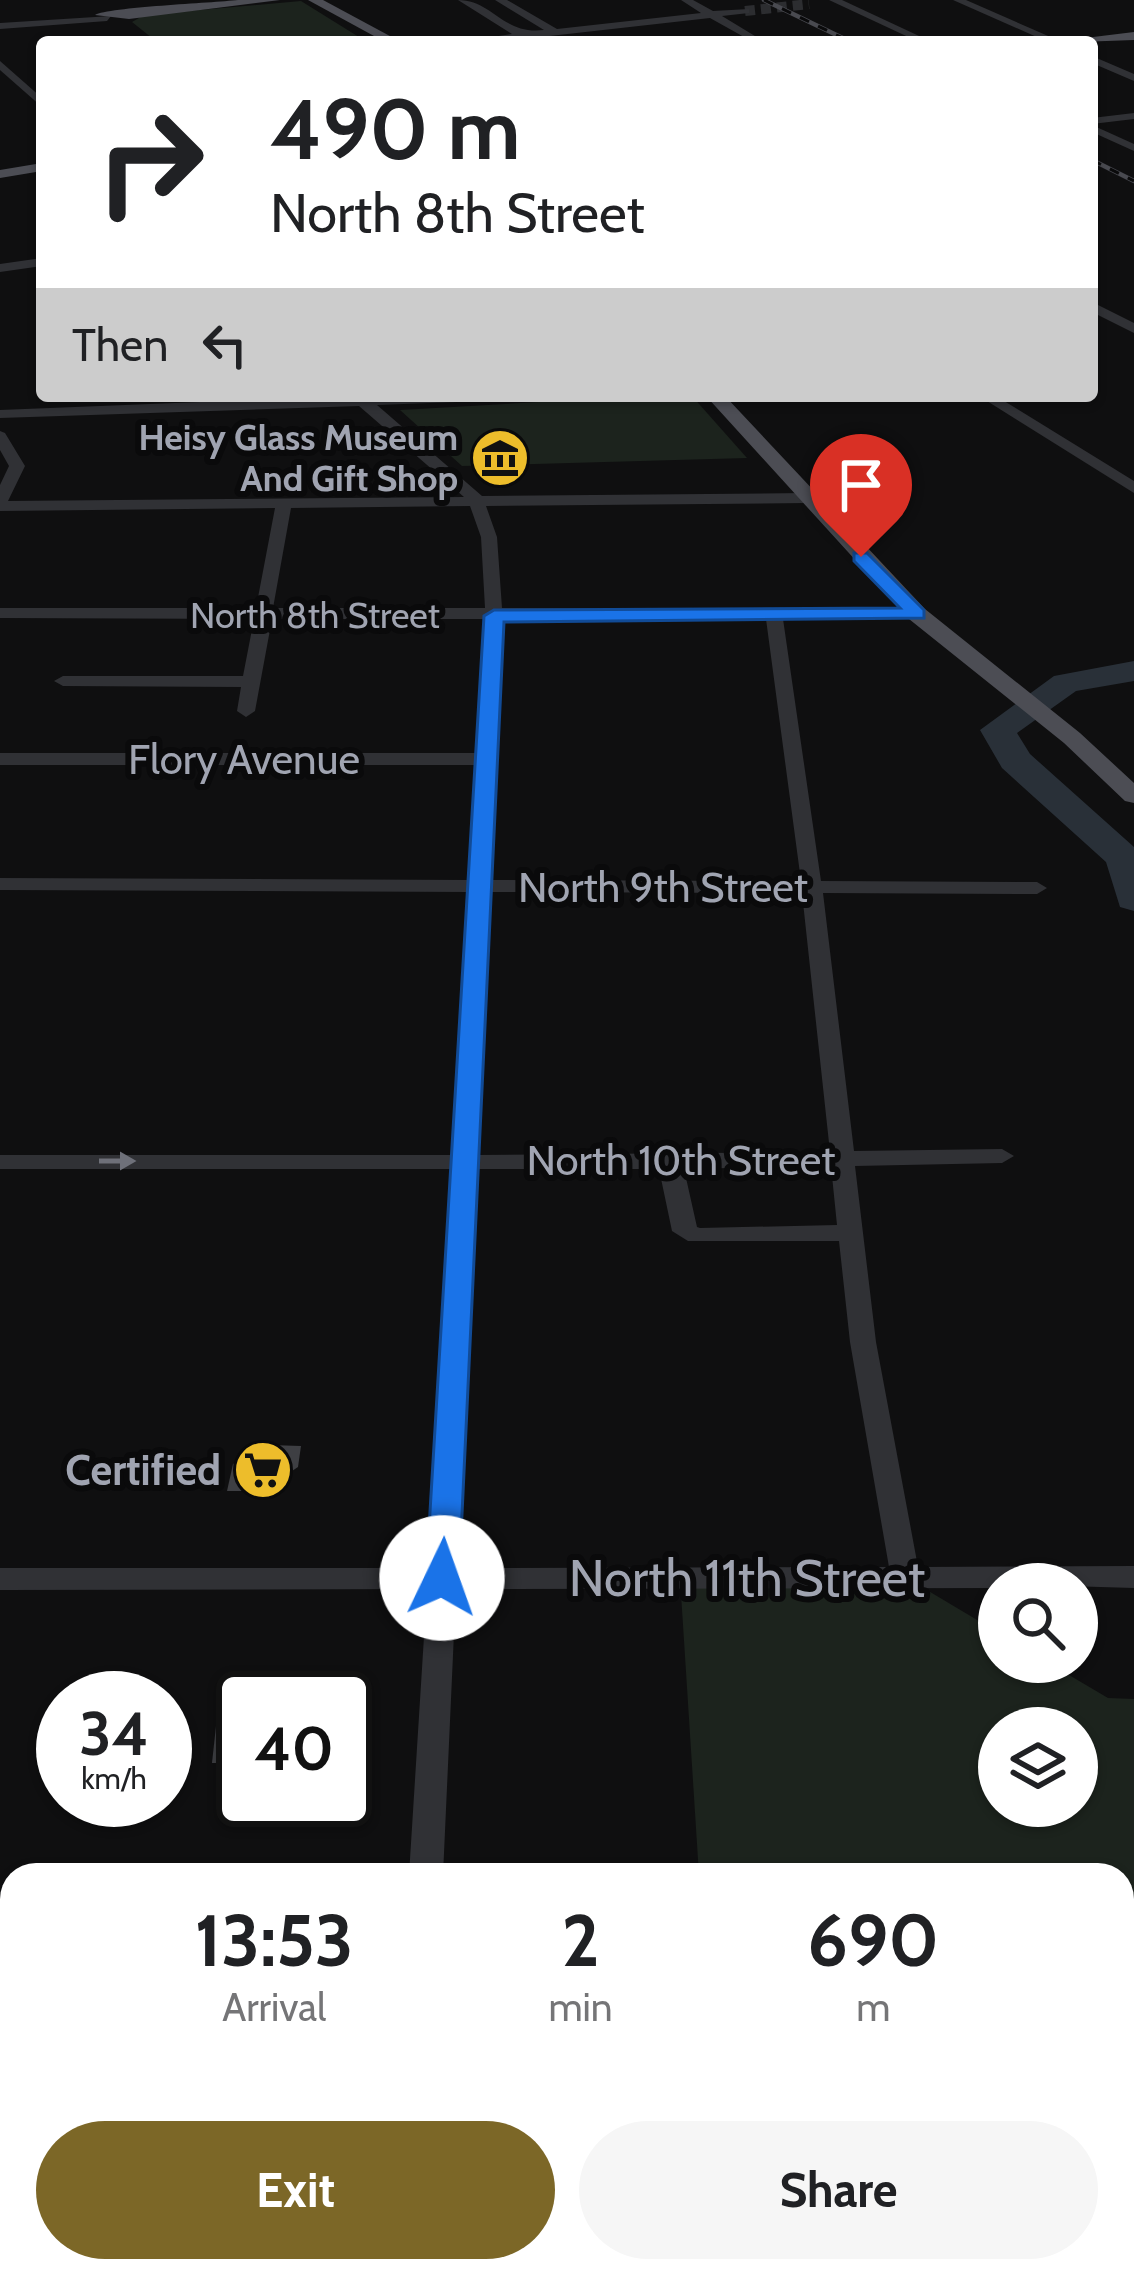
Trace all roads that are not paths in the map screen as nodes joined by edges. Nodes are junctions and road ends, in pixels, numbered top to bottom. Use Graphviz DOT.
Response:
graph roads {
  1 [pos="249,0"];
  2 [pos="274,0"];
  3 [pos="314,0"];
  4 [pos="463,0"];
  5 [pos="500,0"];
  6 [pos="686,0"];
  7 [pos="958,0"];
  8 [pos="225,1"];
  9 [pos="833,1"];
  10 [pos="199,3"];
  11 [pos="332,4"];
  12 [pos="745,11"];
  13 [pos="122,14"];
  14 [pos="713,14"];
  15 [pos="0,26"];
  16 [pos="556,32"];
  17 [pos="373,36"];
  18 [pos="524,36"];
  19 [pos="541,36"];
  20 [pos="563,36"];
  21 [pos="750,36"];
  22 [pos="912,36"];
  23 [pos="1043,36"];
  24 [pos="1134,36"];
  25 [pos="1098,40"];
  26 [pos="1098,62"];
  27 [pos="0,64"];
  28 [pos="1133,77"];
  29 [pos="36,89"];
  30 [pos="28,90"];
  31 [pos="6,93"];
  32 [pos="36,98"];
  33 [pos="1134,116"];
  34 [pos="1098,121"];
  35 [pos="1098,125"];
  36 [pos="1134,148"];
  37 [pos="36,171"];
  38 [pos="6,174"];
  39 [pos="36,263"];
  40 [pos="0,268"];
  41 [pos="1098,309"];
  42 [pos="1134,317"];
  43 [pos="1117,320"];
  44 [pos="1098,323"];
  45 [pos="1134,329"];
  46 [pos="310,402"];
  47 [pos="364,402"];
  48 [pos="720,402"];
  49 [pos="996,402"];
  50 [pos="0,414"];
  51 [pos="0,436"];
  52 [pos="1134,488"];
  53 [pos="807,498"];
  54 [pos="476,499"];
  55 [pos="284,502"];
  56 [pos="0,503"];
  57 [pos="0,613"];
  58 [pos="917,614"];
  59 [pos="262,615"];
  60 [pos="494,616"];
  61 [pos="774,616"];
  62 [pos="64,681"];
  63 [pos="250,682"];
  64 [pos="246,711"];
  65 [pos="0,759"];
  66 [pos="488,759"];
  67 [pos="1134,796"];
  68 [pos="0,884"];
  69 [pos="479,886"];
  70 [pos="812,888"];
  71 [pos="1037,888"];
  72 [pos="1002,1156"];
  73 [pos="465,1160"];
  74 [pos="839,1160"];
  75 [pos="0,1162"];
  76 [pos="670,1162"];
  77 [pos="849,1233"];
  78 [pos="905,1577"];
  79 [pos="1134,1577"];
  80 [pos="442,1578"];
  81 [pos="0,1579"];
  82 [pos="427,1863"];
  1 -- 8 [label="main road"];
  2 -- 13 [label="main road"];
  3 -- 11 [label="main road"];
  4 -- 18 [label="street"];
  5 -- 16 [label="street"];
  6 -- 14 [label="street"];
  7 -- 23 [label="street"];
  8 -- 10 [label="main road"];
  9 -- 22 [label="street"];
  10 -- 13 [label="main road"];
  11 -- 17 [label="main road"];
  12 -- 14 [label="street"];
  13 -- 15 [label="street"];
  14 -- 16 [label="street"];
  14 -- 21 [label="street"];
  16 -- 19 [label="street"];
  16 -- 20 [label="street"];
  24 -- 25 [label="main road"];
  26 -- 28 [label="street"];
  27 -- 30 [label="street"];
  29 -- 30 [label="street"];
  30 -- 31 [label="street"];
  30 -- 32 [label="street"];
  33 -- 34 [label="street"];
  35 -- 36 [label="street"];
  37 -- 38 [label="main road"];
  39 -- 40 [label="street"];
  41 -- 43 [label="street"];
  42 -- 43 [label="street"];
  43 -- 44 [label="street"];
  43 -- 45 [label="street"];
  46 -- 50 [label="street"];
  47 -- 54 [label="street"];
  48 -- 53 [label="main road"];
  49 -- 52 [label="street"];
  51 -- 56 [label="street"];
  53 -- 54 [label="street"];
  53 -- 58 [label="main road"];
  54 -- 55 [label="street"];
  54 -- 60 [label="street"];
  55 -- 56 [label="street"];
  55 -- 59 [label="street"];
  57 -- 59 [label="street, North 8th Street"];
  58 -- 61 [label="street, North 8th Street"];
  58 -- 67 [label="main road"];
  59 -- 60 [label="street, North 8th Street"];
  59 -- 63 [label="street"];
  60 -- 61 [label="street, North 8th Street"];
  60 -- 66 [label="street"];
  61 -- 70 [label="street"];
  62 -- 63 [label="street"];
  63 -- 64 [label="street"];
  65 -- 66 [label="street, Flory Avenue"];
  66 -- 69 [label="street"];
  68 -- 69 [label="street, North 9th Street"];
  69 -- 70 [label="street, North 9th Street"];
  69 -- 73 [label="street"];
  70 -- 71 [label="street, North 9th Street"];
  70 -- 74 [label="street"];
  72 -- 74 [label="street, North 10th Street"];
  75 -- 73 [label="street, North 10th Street, one-way"];
  73 -- 76 [label="street, North 10th Street"];
  73 -- 80 [label="street"];
  74 -- 76 [label="street, North 10th Street"];
  74 -- 77 [label="street"];
  76 -- 77 [label="street"];
  77 -- 78 [label="street"];
  78 -- 79 [label="street, North 11th Street"];
  78 -- 80 [label="street, North 11th Street"];
  80 -- 81 [label="street, North 11th Street"];
  80 -- 82 [label="street"];
}
